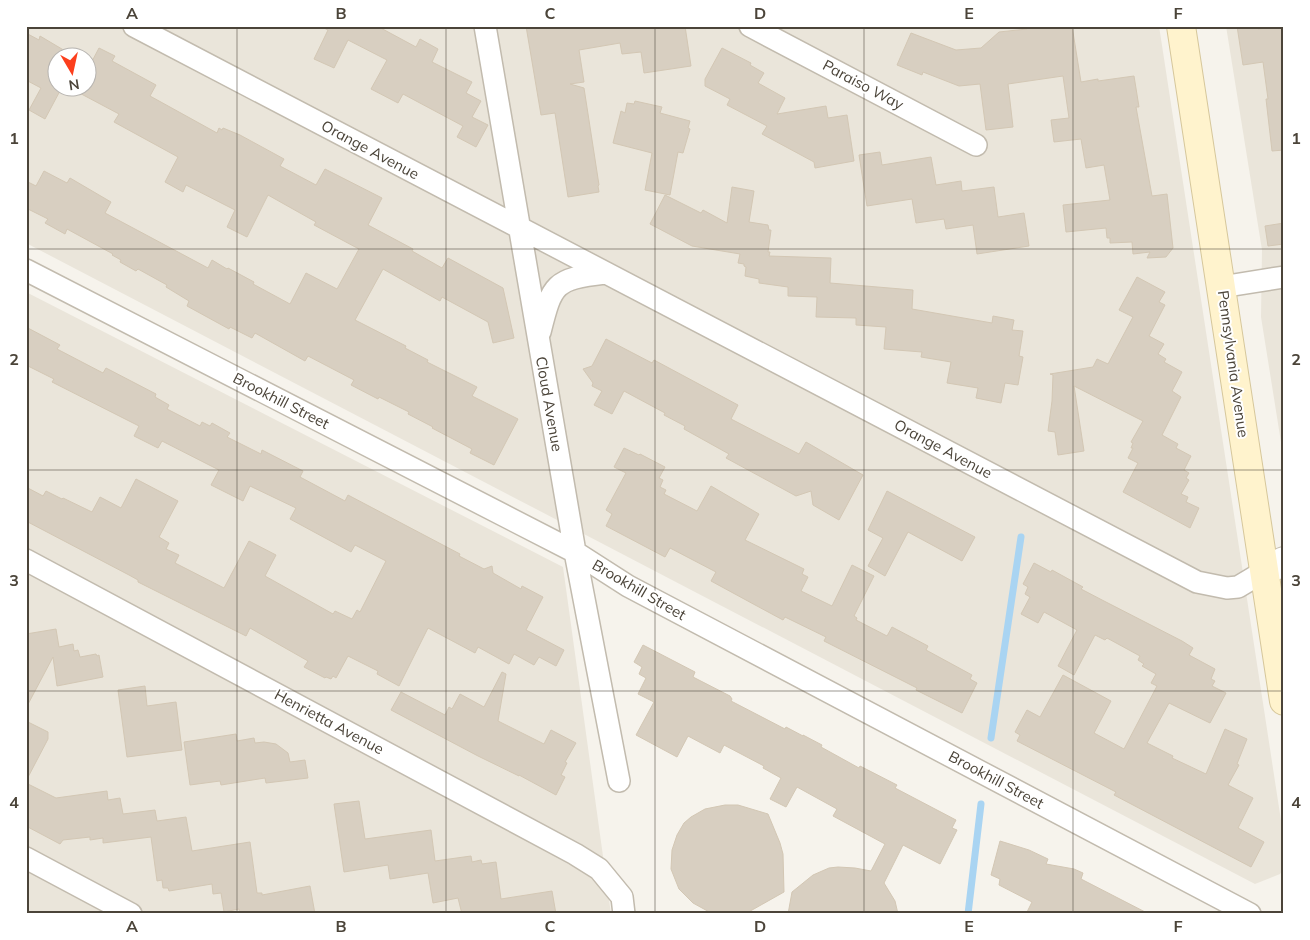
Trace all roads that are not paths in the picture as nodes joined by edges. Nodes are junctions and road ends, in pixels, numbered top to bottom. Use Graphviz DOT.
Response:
graph roads {
  1 [pos="134,26"];
  2 [pos="485,26"];
  3 [pos="750,26"];
  4 [pos="1181,26"];
  5 [pos="976,145"];
  6 [pos="518,228"];
  7 [pos="26,270"];
  8 [pos="605,273"];
  9 [pos="1284,277"];
  10 [pos="1221,287"];
  11 [pos="538,341"];
  12 [pos="575,552"];
  13 [pos="26,560"];
  14 [pos="1274,566"];
  15 [pos="1284,701"];
  16 [pos="619,781"];
  17 [pos="26,858"];
  18 [pos="623,905"];
  19 [pos="131,914"];
  20 [pos="1250,914"];
  1 -- 6 [label="street, Orange Avenue"];
  2 -- 6 [label="street, Cloud Avenue"];
  3 -- 5 [label="street, Paraiso Way"];
  4 -- 10 [label="main road, Pennsylvania Avenue"];
  6 -- 8 [label="street, Orange Avenue"];
  6 -- 11 [label="street, Cloud Avenue"];
  7 -- 12 [label="street, Brookhill Street"];
  8 -- 11 [label="street"];
  8 -- 14 [label="street, Orange Avenue"];
  9 -- 10 [label="street"];
  10 -- 14 [label="main road, Pennsylvania Avenue"];
  11 -- 12 [label="street, Cloud Avenue"];
  12 -- 16 [label="street, Cloud Avenue"];
  12 -- 20 [label="street, Brookhill Street"];
  13 -- 18 [label="street, Henrietta Avenue"];
  14 -- 15 [label="main road, Pennsylvania Avenue"];
  17 -- 19 [label="street"];
}
